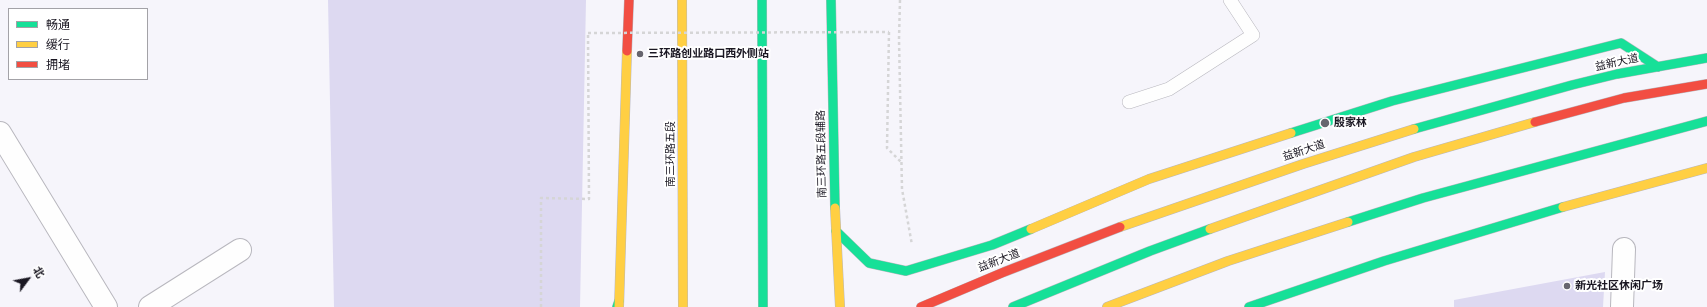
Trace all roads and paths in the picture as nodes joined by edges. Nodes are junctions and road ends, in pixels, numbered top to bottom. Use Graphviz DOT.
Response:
graph roads {
  1 [pos="629,0"];
  2 [pos="682,0"];
  3 [pos="762,0"];
  4 [pos="831,0"];
  5 [pos="900,0"];
  6 [pos="1230,0"];
  7 [pos="1707,58"];
  8 [pos="1658,67"];
  9 [pos="1707,84"];
  10 [pos="1129,102"];
  11 [pos="1707,121"];
  12 [pos="0,132"];
  13 [pos="902,162"];
  14 [pos="1707,168"];
  15 [pos="836,231"];
  16 [pos="1624,249"];
  17 [pos="240,250"];
  18 [pos="916,268"];
  19 [pos="618,305"];
  20 [pos="106,307"];
  21 [pos="150,307"];
  22 [pos="541,307"];
  23 [pos="683,307"];
  24 [pos="763,307"];
  25 [pos="840,307"];
  26 [pos="921,307"];
  27 [pos="1013,307"];
  28 [pos="1107,307"];
  29 [pos="1249,307"];
  30 [pos="1622,307"];
  1 -- 19 [label="main road"];
  2 -- 23 [label="main road, 南三环路五段"];
  3 -- 24 [label="main road"];
  4 -- 15 [label="main road, 南三环路五段辅路"];
  5 -- 13 [label="path"];
  6 -- 10 [label="lane"];
  7 -- 8 [label="main road, 益新大道"];
  8 -- 18 [label="main road"];
  8 -- 26 [label="main road, 益新大道"];
  9 -- 27 [label="main road"];
  11 -- 28 [label="main road"];
  12 -- 20 [label="street"];
  13 -- 18 [label="path"];
  13 -- 22 [label="path, bridge"];
  14 -- 29 [label="main road"];
  15 -- 18 [label="main road"];
  15 -- 25 [label="main road, 南三环路五段辅路"];
  16 -- 30 [label="street"];
  17 -- 21 [label="street"];
}
